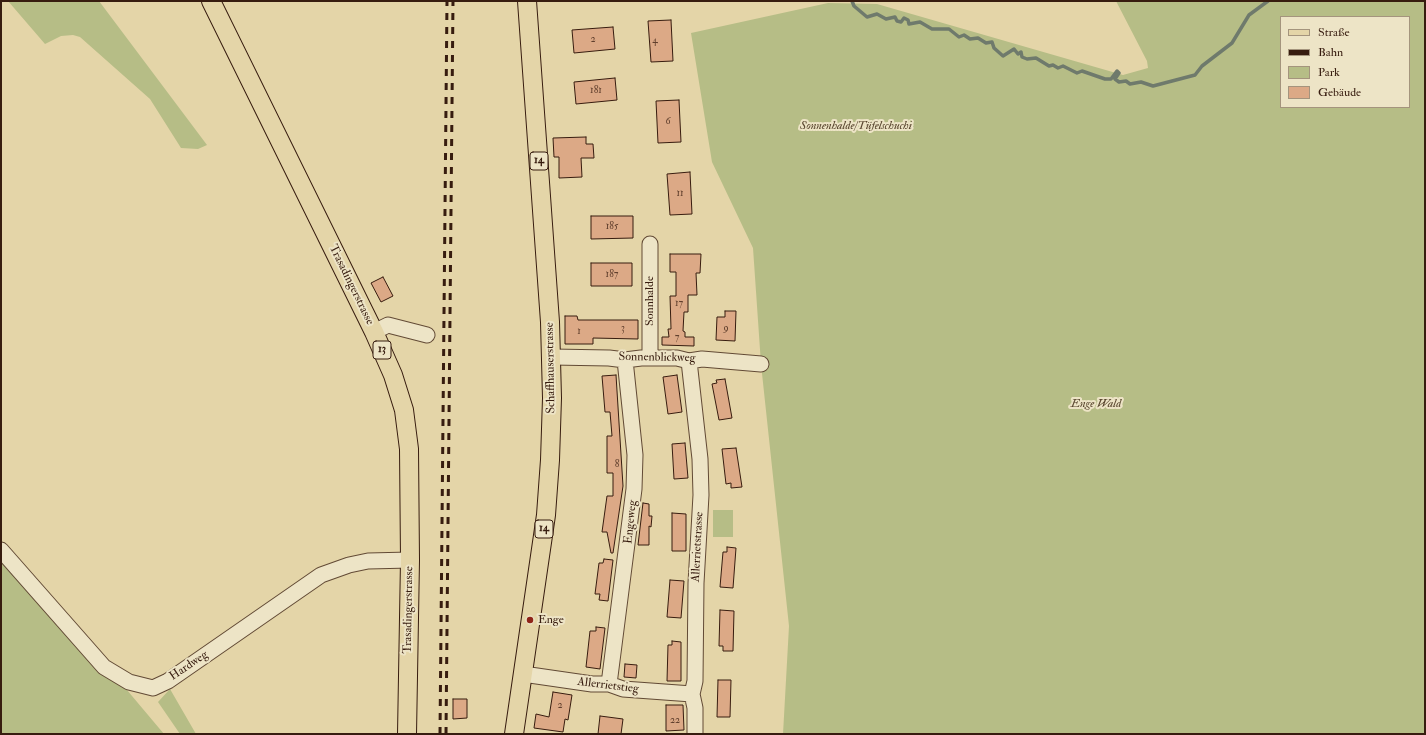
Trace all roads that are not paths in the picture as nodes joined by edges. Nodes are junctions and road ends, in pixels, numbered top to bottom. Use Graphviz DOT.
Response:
graph roads {
  1 [pos="211,1"];
  2 [pos="527,1"];
  3 [pos="650,244"];
  4 [pos="374,332"];
  5 [pos="427,335"];
  6 [pos="552,357"];
  7 [pos="650,358"];
  8 [pos="625,360"];
  9 [pos="689,361"];
  10 [pos="761,364"];
  11 [pos="1,550"];
  12 [pos="410,560"];
  13 [pos="523,674"];
  14 [pos="609,684"];
  15 [pos="692,694"];
  16 [pos="407,734"];
  17 [pos="514,734"];
  18 [pos="695,734"];
  1 -- 4 [label="main road, Trasadingerstrasse / 13"];
  2 -- 6 [label="main road, Schaffhauserstrasse / 14"];
  3 -- 7 [label="street, Sonnhalde"];
  4 -- 5 [label="street"];
  4 -- 12 [label="main road, Trasadingerstrasse / 13"];
  6 -- 8 [label="street, Sonnenblickweg"];
  6 -- 13 [label="main road, Schaffhauserstrasse / 14"];
  7 -- 8 [label="street, Sonnenblickweg"];
  7 -- 9 [label="street, Sonnenblickweg"];
  8 -- 14 [label="street, Engeweg"];
  9 -- 10 [label="street, Sonnenblickweg"];
  9 -- 15 [label="street, Allerrietstrasse"];
  11 -- 12 [label="street, Hardweg"];
  12 -- 16 [label="main road, Trasadingerstrasse / 13"];
  13 -- 14 [label="street, Allerrietstieg"];
  13 -- 17 [label="main road, Schaffhauserstrasse / 14"];
  14 -- 15 [label="street, Allerrietstieg"];
  15 -- 18 [label="street, Allerrietstrasse"];
}
